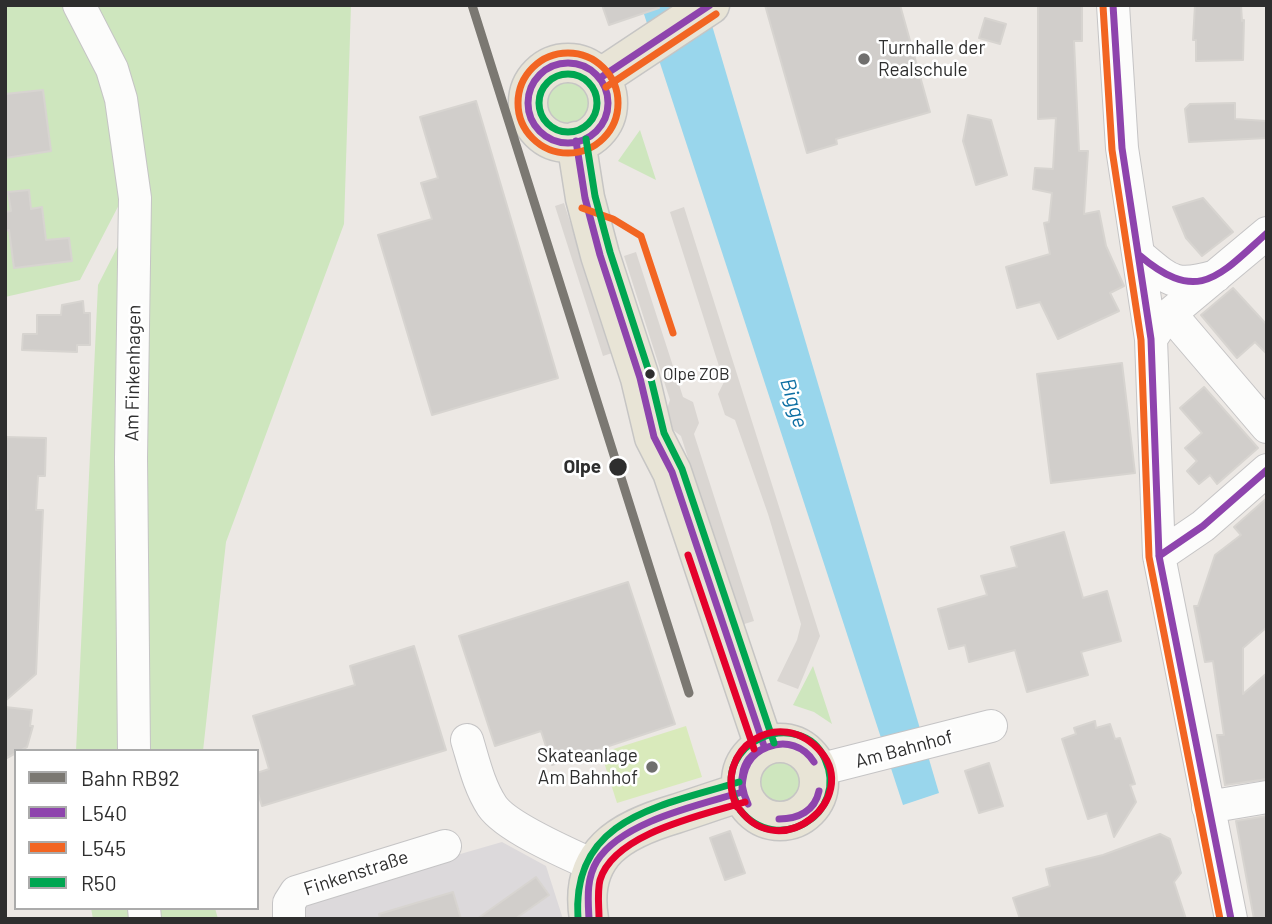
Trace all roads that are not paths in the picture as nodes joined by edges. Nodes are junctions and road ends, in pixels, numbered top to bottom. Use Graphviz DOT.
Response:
graph roads {
  1 [pos="79,5"];
  2 [pos="710,5"];
  3 [pos="1113,5"];
  4 [pos="600,78"];
  5 [pos="576,141"];
  6 [pos="1267,233"];
  7 [pos="1139,255"];
  8 [pos="1216,275"];
  9 [pos="1179,324"];
  10 [pos="1151,339"];
  11 [pos="1267,427"];
  12 [pos="1267,470"];
  13 [pos="1159,556"];
  14 [pos="990,726"];
  15 [pos="467,740"];
  16 [pos="764,746"];
  17 [pos="134,749"];
  18 [pos="818,771"];
  19 [pos="742,792"];
  20 [pos="1267,797"];
  21 [pos="1208,807"];
  22 [pos="445,846"];
  23 [pos="595,866"];
  24 [pos="289,919"];
  25 [pos="589,919"];
  26 [pos="1231,919"];
  1 -- 17 [label="street, Am Finkenhagen"];
  2 -- 4 [label="main road"];
  3 -- 7 [label="street"];
  4 -- 5 [label="main road"];
  4 -- 5 [label="main road"];
  5 -- 16 [label="main road"];
  6 -- 8 [label="street"];
  7 -- 8 [label="street"];
  7 -- 10 [label="street"];
  8 -- 10 [label="street"];
  9 -- 11 [label="street"];
  10 -- 13 [label="street"];
  12 -- 13 [label="street"];
  13 -- 21 [label="street"];
  14 -- 18 [label="street, Am Bahnhof"];
  15 -- 23 [label="street"];
  16 -- 18 [label="main road"];
  16 -- 19 [label="main road"];
  18 -- 19 [label="main road"];
  19 -- 23 [label="main road"];
  20 -- 21 [label="street"];
  21 -- 26 [label="street"];
  22 -- 24 [label="street, Finkenstraße"];
  23 -- 25 [label="main road"];
}
